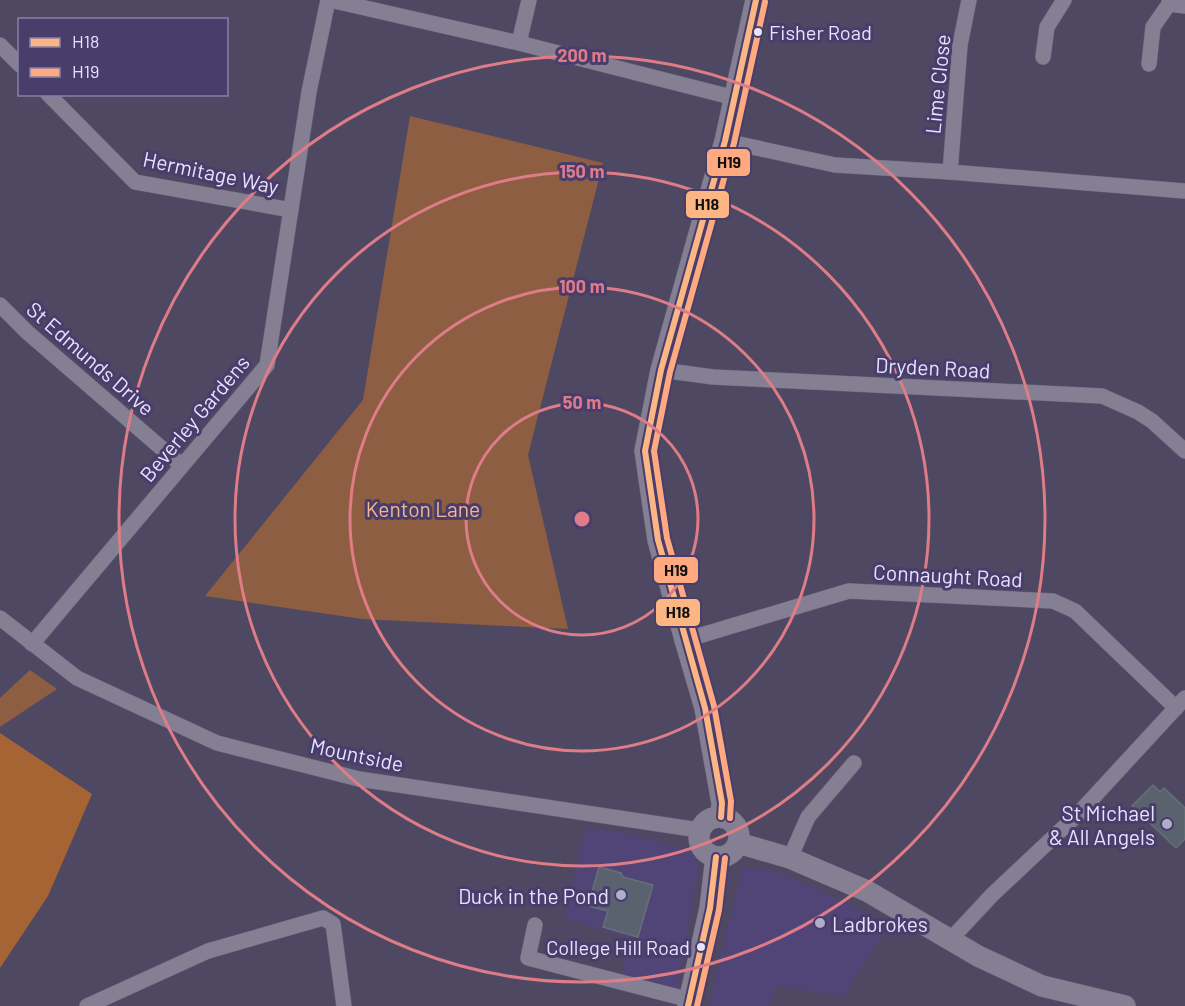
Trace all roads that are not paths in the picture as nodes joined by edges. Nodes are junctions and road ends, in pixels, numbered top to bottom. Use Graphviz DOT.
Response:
graph roads {
  1 [pos="329,0"];
  2 [pos="529,0"];
  3 [pos="756,0"];
  4 [pos="969,0"];
  5 [pos="1064,0"];
  6 [pos="1169,2"];
  7 [pos="1185,6"];
  8 [pos="519,43"];
  9 [pos="0,45"];
  10 [pos="1043,57"];
  11 [pos="18,63"];
  12 [pos="1149,64"];
  13 [pos="50,96"];
  14 [pos="735,98"];
  15 [pos="725,141"];
  16 [pos="950,172"];
  17 [pos="1185,191"];
  18 [pos="291,210"];
  19 [pos="0,305"];
  20 [pos="661,370"];
  21 [pos="1185,451"];
  22 [pos="181,465"];
  23 [pos="0,618"];
  24 [pos="685,640"];
  25 [pos="32,644"];
  26 [pos="1180,703"];
  27 [pos="854,763"];
  28 [pos="721,817"];
  29 [pos="699,830"];
  30 [pos="738,843"];
  31 [pos="716,857"];
  32 [pos="790,858"];
  33 [pos="535,926"];
  34 [pos="951,939"];
  35 [pos="689,1003"];
  36 [pos="87,1006"];
  37 [pos="344,1006"];
  38 [pos="1125,1006"];
  1 -- 8 [label="street"];
  1 -- 18 [label="street, Beverley Gardens"];
  2 -- 8 [label="street"];
  3 -- 14 [label="street"];
  4 -- 16 [label="street, Lime Close"];
  5 -- 10 [label="street"];
  6 -- 7 [label="street"];
  6 -- 12 [label="street"];
  8 -- 14 [label="street"];
  9 -- 11 [label="street"];
  13 -- 18 [label="street, Hermitage Way"];
  14 -- 15 [label="street"];
  15 -- 16 [label="street"];
  15 -- 20 [label="street"];
  16 -- 17 [label="street"];
  18 -- 22 [label="street, Beverley Gardens"];
  19 -- 22 [label="street, St Edmunds Drive"];
  20 -- 21 [label="street, Dryden Road"];
  20 -- 24 [label="street"];
  22 -- 25 [label="street, Beverley Gardens"];
  23 -- 25 [label="street, Mountside"];
  24 -- 26 [label="street, Connaught Road"];
  24 -- 28 [label="street"];
  25 -- 29 [label="street, Mountside"];
  26 -- 34 [label="street"];
  27 -- 32 [label="street"];
  28 -- 29 [label="street"];
  28 -- 30 [label="street"];
  29 -- 31 [label="street"];
  30 -- 31 [label="street"];
  30 -- 32 [label="street"];
  31 -- 35 [label="street"];
  32 -- 34 [label="street"];
  33 -- 35 [label="street"];
  34 -- 38 [label="street"];
  36 -- 37 [label="street"];
}
